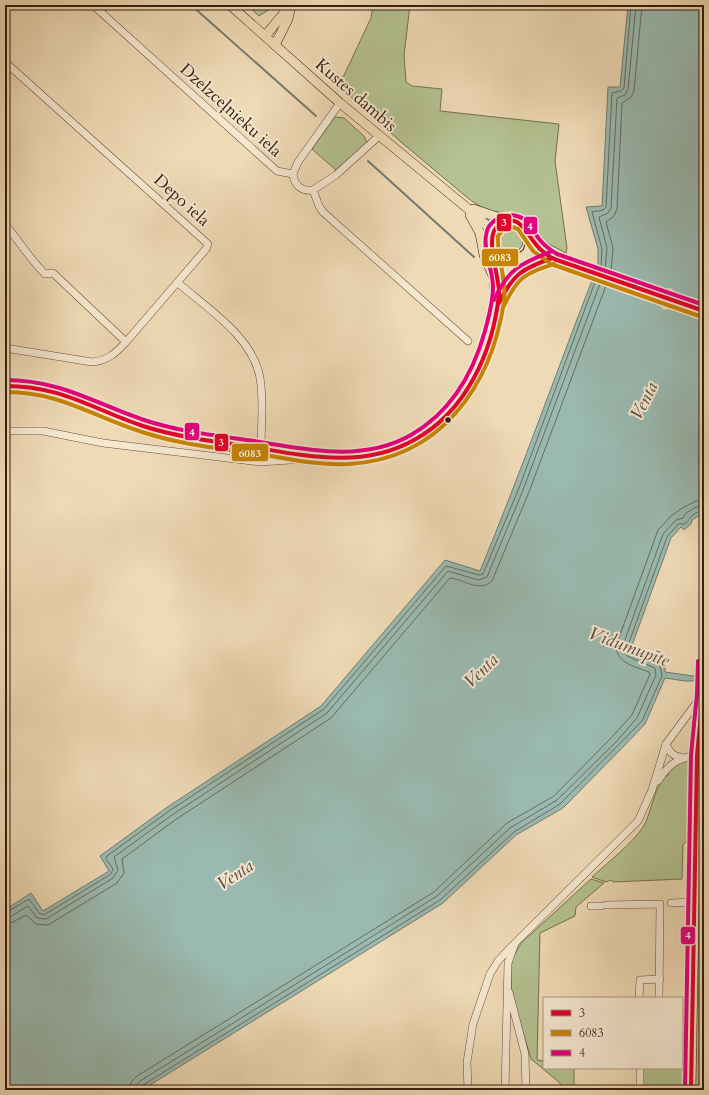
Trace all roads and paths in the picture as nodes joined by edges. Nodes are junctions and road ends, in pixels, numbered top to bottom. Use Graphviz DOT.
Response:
graph roads {
  1 [pos="93,5"];
  2 [pos="230,5"];
  3 [pos="291,5"];
  4 [pos="265,36"];
  5 [pos="275,45"];
  6 [pos="5,62"];
  7 [pos="340,103"];
  8 [pos="379,136"];
  9 [pos="293,174"];
  10 [pos="313,190"];
  11 [pos="464,205"];
  12 [pos="509,221"];
  13 [pos="5,224"];
  14 [pos="531,239"];
  15 [pos="491,242"];
  16 [pos="552,258"];
  17 [pos="522,259"];
  18 [pos="510,262"];
  19 [pos="178,283"];
  20 [pos="496,309"];
  21 [pos="704,310"];
  22 [pos="468,341"];
  23 [pos="126,342"];
  24 [pos="5,348"];
  25 [pos="5,386"];
  26 [pos="5,431"];
  27 [pos="261,449"];
  28 [pos="323,458"];
  29 [pos="704,662"];
  30 [pos="704,667"];
  31 [pos="703,690"];
  32 [pos="704,739"];
  33 [pos="666,744"];
  34 [pos="697,756"];
  35 [pos="682,758"];
  36 [pos="652,790"];
  37 [pos="694,902"];
  38 [pos="666,903"];
  39 [pos="591,906"];
  40 [pos="515,943"];
  41 [pos="660,979"];
  42 [pos="506,983"];
  43 [pos="640,997"];
  44 [pos="659,997"];
  45 [pos="683,1016"];
  46 [pos="692,1016"];
  47 [pos="640,1069"];
  48 [pos="468,1090"];
  49 [pos="505,1090"];
  50 [pos="526,1090"];
  51 [pos="640,1090"];
  52 [pos="691,1090"];
  1 -- 9 [label="street, Dzelzceļnieku iela"];
  2 -- 4 [label="main road, Kustes dambis"];
  3 -- 4 [label="main road"];
  3 -- 5 [label="main road"];
  4 -- 5 [label="main road, Kustes dambis"];
  5 -- 7 [label="main road, Kustes dambis"];
  6 -- 19 [label="street, Depo iela"];
  7 -- 8 [label="main road, Kustes dambis"];
  7 -- 9 [label="street"];
  8 -- 10 [label="street"];
  8 -- 11 [label="main road, Kustes dambis"];
  9 -- 10 [label="street, Dzelzceļnieku iela"];
  10 -- 22 [label="street"];
  11 -- 12 [label="main road"];
  11 -- 15 [label="main road"];
  11 -- 20 [label="main road"];
  12 -- 14 [label="highway"];
  12 -- 15 [label="highway"];
  13 -- 23 [label="street"];
  14 -- 16 [label="highway"];
  14 -- 17 [label="highway"];
  15 -- 18 [label="highway"];
  15 -- 20 [label="highway"];
  16 -- 17 [label="highway"];
  16 -- 20 [label="highway"];
  16 -- 21 [label="highway"];
  17 -- 18 [label="highway"];
  18 -- 20 [label="highway"];
  19 -- 23 [label="street"];
  19 -- 27 [label="street"];
  20 -- 28 [label="highway"];
  23 -- 24 [label="street"];
  25 -- 27 [label="highway"];
  26 -- 28 [label="street"];
  27 -- 28 [label="highway"];
  29 -- 30 [label="main road"];
  30 -- 31 [label="main road"];
  31 -- 33 [label="street"];
  31 -- 34 [label="main road"];
  32 -- 34 [label="street"];
  33 -- 35 [label="street"];
  33 -- 36 [label="street"];
  34 -- 35 [label="street"];
  34 -- 37 [label="main road"];
  35 -- 36 [label="street"];
  36 -- 40 [label="street"];
  37 -- 38 [label="street"];
  37 -- 46 [label="main road"];
  38 -- 39 [label="street"];
  38 -- 41 [label="street"];
  40 -- 42 [label="street"];
  40 -- 48 [label="street"];
  41 -- 43 [label="street"];
  41 -- 44 [label="street"];
  42 -- 49 [label="street"];
  42 -- 50 [label="street"];
  45 -- 46 [label="street"];
  46 -- 52 [label="main road"];
  47 -- 51 [label="street"];
}
